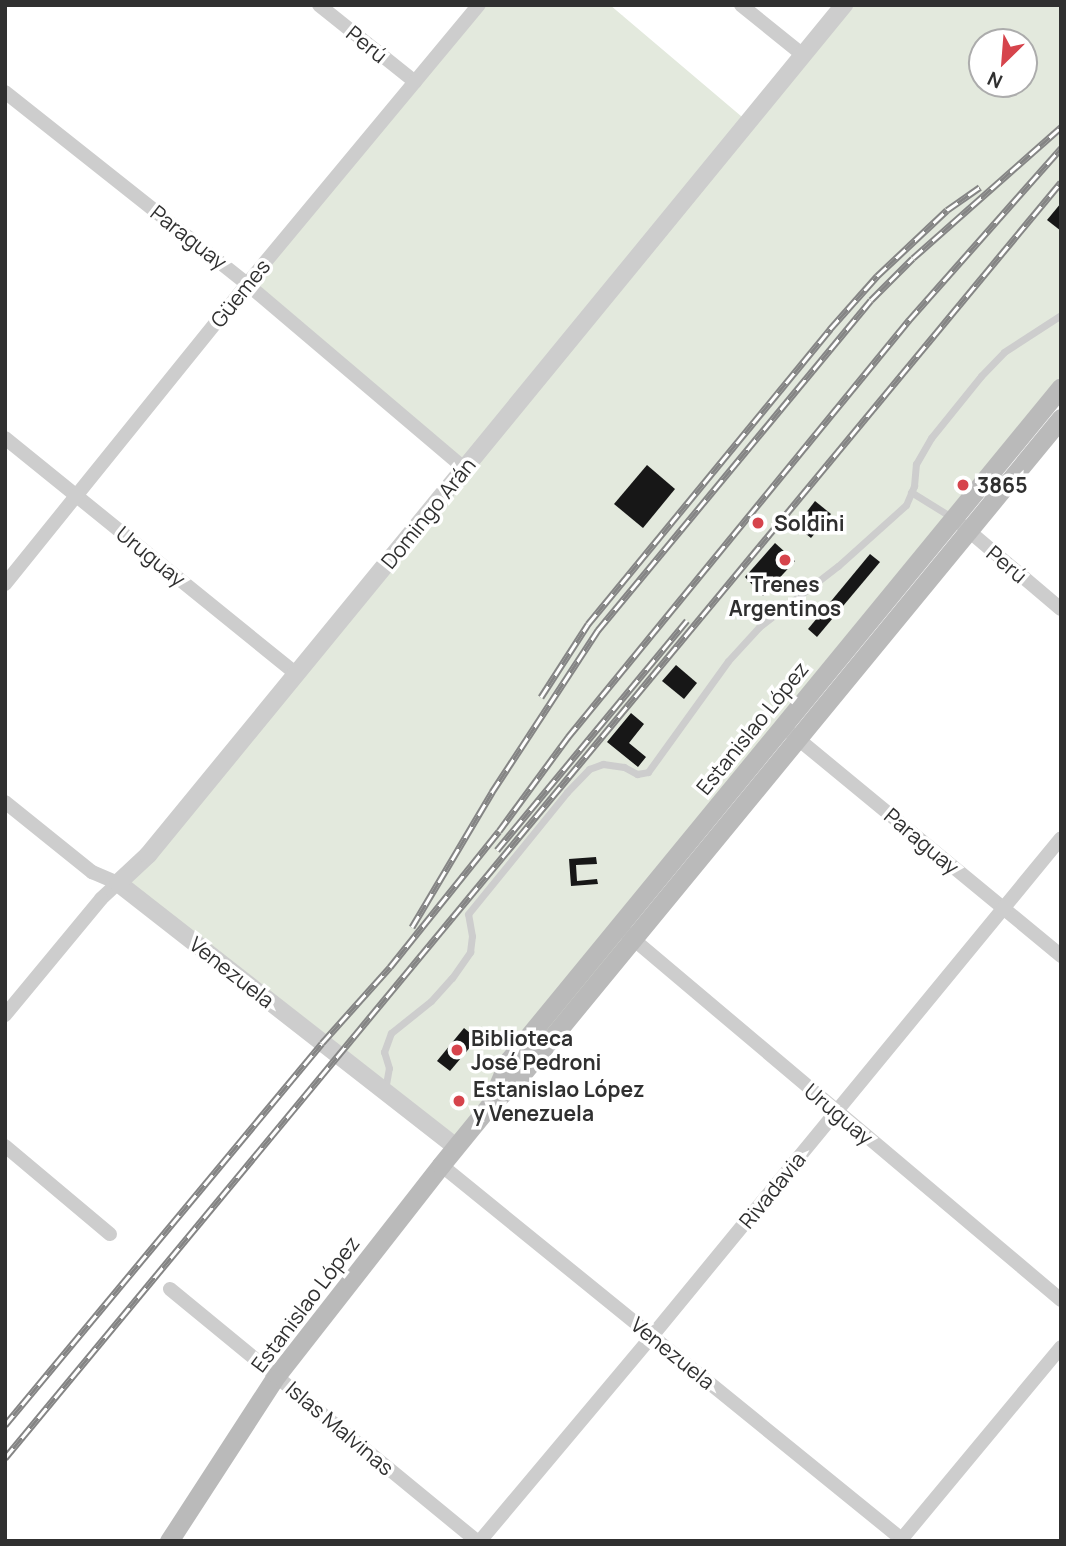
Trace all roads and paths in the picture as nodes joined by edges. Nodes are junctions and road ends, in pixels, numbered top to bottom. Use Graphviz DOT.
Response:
graph roads {
  1 [pos="319,5"];
  2 [pos="479,5"];
  3 [pos="741,5"];
  4 [pos="844,5"];
  5 [pos="803,54"];
  6 [pos="415,82"];
  7 [pos="5,92"];
  8 [pos="247,284"];
  9 [pos="1061,315"];
  10 [pos="1061,387"];
  11 [pos="1061,418"];
  12 [pos="5,438"];
  13 [pos="465,469"];
  14 [pos="911,492"];
  15 [pos="76,495"];
  16 [pos="961,524"];
  17 [pos="5,584"];
  18 [pos="1061,610"];
  19 [pos="296,674"];
  20 [pos="790,732"];
  21 [pos="5,803"];
  22 [pos="1061,838"];
  23 [pos="118,883"];
  24 [pos="1003,908"];
  25 [pos="626,933"];
  26 [pos="1061,956"];
  27 [pos="5,1015"];
  28 [pos="385,1092"];
  29 [pos="836,1112"];
  30 [pos="5,1146"];
  31 [pos="456,1147"];
  32 [pos="441,1165"];
  33 [pos="110,1234"];
  34 [pos="170,1289"];
  35 [pos="1061,1300"];
  36 [pos="652,1336"];
  37 [pos="1061,1347"];
  38 [pos="277,1375"];
  39 [pos="902,1540"];
  40 [pos="169,1541"];
  41 [pos="479,1541"];
  1 -- 6 [label="street, Perú"];
  2 -- 6 [label="street, Güemes"];
  3 -- 5 [label="street"];
  4 -- 5 [label="street, Domingo Arán"];
  5 -- 13 [label="street, Domingo Arán"];
  6 -- 8 [label="street, Güemes"];
  7 -- 8 [label="street, Paraguay"];
  8 -- 13 [label="street, Paraguay"];
  8 -- 15 [label="street, Güemes"];
  9 -- 14 [label="lane"];
  10 -- 16 [label="main road, Estanislao López"];
  11 -- 16 [label="main road, Estanislao López"];
  12 -- 15 [label="street, Uruguay"];
  13 -- 19 [label="street, Domingo Arán"];
  14 -- 16 [label="lane"];
  14 -- 28 [label="lane"];
  15 -- 17 [label="street, Güemes"];
  15 -- 19 [label="street, Uruguay"];
  16 -- 18 [label="street, Perú"];
  16 -- 20 [label="main road, Estanislao López"];
  19 -- 23 [label="street, Domingo Arán"];
  20 -- 24 [label="street, Paraguay"];
  20 -- 25 [label="main road, Estanislao López"];
  21 -- 23 [label="street, Venezuela"];
  22 -- 24 [label="street, Rivadavia"];
  23 -- 27 [label="street, Domingo Arán"];
  23 -- 28 [label="street, Venezuela"];
  24 -- 26 [label="street, Paraguay"];
  24 -- 29 [label="street, Rivadavia"];
  25 -- 29 [label="street, Uruguay"];
  25 -- 31 [label="main road, Estanislao López"];
  28 -- 31 [label="street, Venezuela"];
  29 -- 35 [label="street, Uruguay"];
  29 -- 36 [label="street, Rivadavia"];
  30 -- 33 [label="street"];
  31 -- 32 [label="main road, Estanislao López"];
  32 -- 36 [label="street, Venezuela"];
  32 -- 38 [label="main road, Estanislao López"];
  34 -- 38 [label="street, Islas Malvinas"];
  36 -- 39 [label="street, Venezuela"];
  36 -- 41 [label="street, Rivadavia"];
  37 -- 39 [label="street"];
  38 -- 40 [label="main road, Estanislao López"];
  38 -- 41 [label="street, Islas Malvinas"];
}
